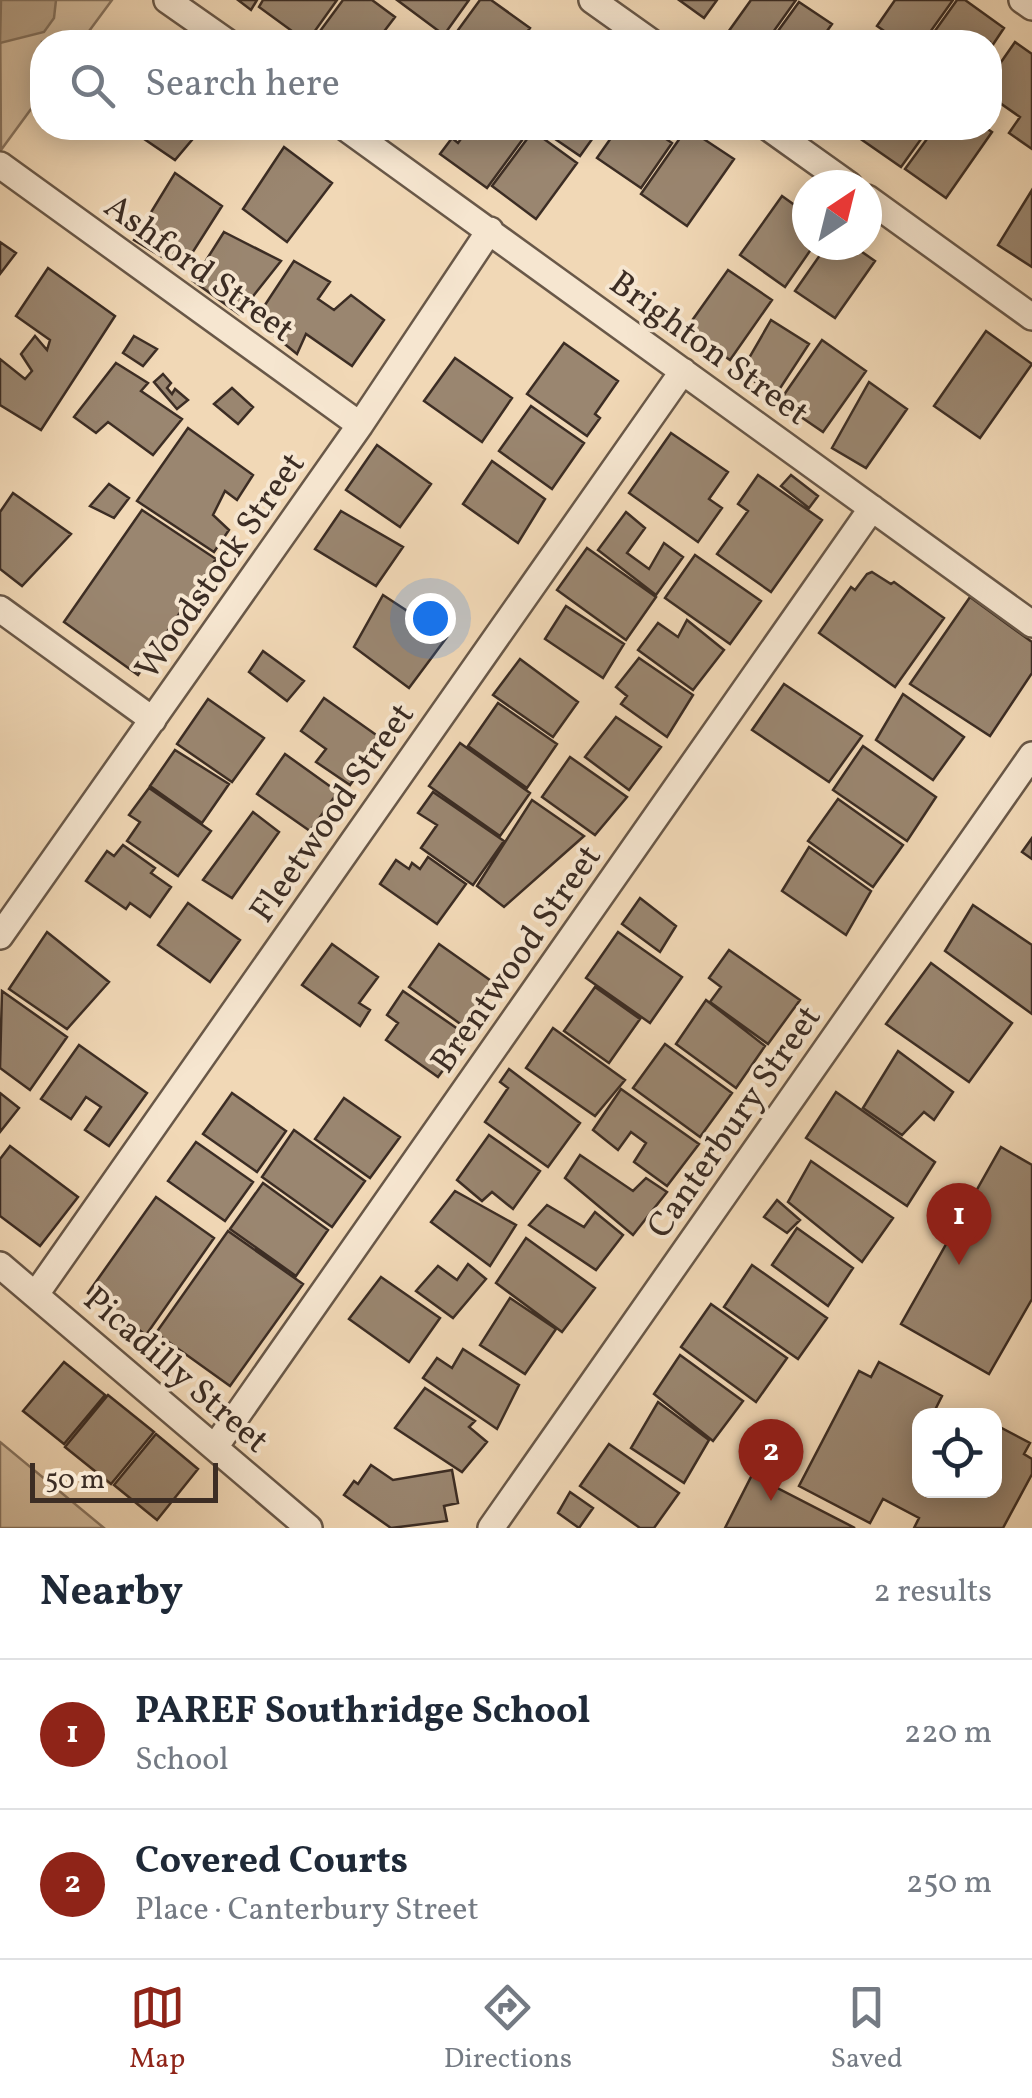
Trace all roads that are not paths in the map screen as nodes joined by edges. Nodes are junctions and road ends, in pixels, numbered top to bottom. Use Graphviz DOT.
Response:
graph roads {
  1 [pos="167,0"];
  2 [pos="592,0"];
  3 [pos="210,30"];
  4 [pos="634,30"];
  5 [pos="363,140"];
  6 [pos="786,140"];
  7 [pos="0,165"];
  8 [pos="828,170"];
  9 [pos="882,209"];
  10 [pos="490,230"];
  11 [pos="1032,317"];
  12 [pos="683,371"];
  13 [pos="360,425"];
  14 [pos="872,508"];
  15 [pos="0,608"];
  16 [pos="1032,624"];
  17 [pos="153,720"];
  18 [pos="1032,755"];
  19 [pos="5,919"];
  20 [pos="0,1265"];
  21 [pos="36,1294"];
  22 [pos="215,1447"];
  23 [pos="309,1528"];
  24 [pos="491,1528"];
  1 -- 3 [label="street"];
  2 -- 4 [label="street"];
  5 -- 10 [label="street, Brighton Street"];
  6 -- 8 [label="street"];
  7 -- 13 [label="street, Ashford Street"];
  9 -- 11 [label="street"];
  10 -- 12 [label="street, Brighton Street"];
  10 -- 13 [label="street, Woodstock Street"];
  12 -- 14 [label="street, Brighton Street"];
  12 -- 21 [label="street, Fleetwood Street"];
  13 -- 17 [label="street, Woodstock Street"];
  14 -- 16 [label="street, Brighton Street"];
  14 -- 22 [label="street, Brentwood Street"];
  15 -- 17 [label="street"];
  17 -- 19 [label="street, Woodstock Street"];
  18 -- 24 [label="street, Canterbury Street"];
  20 -- 21 [label="street, Picadilly Street"];
  21 -- 22 [label="street, Picadilly Street"];
  22 -- 23 [label="street, Picadilly Street"];
}
